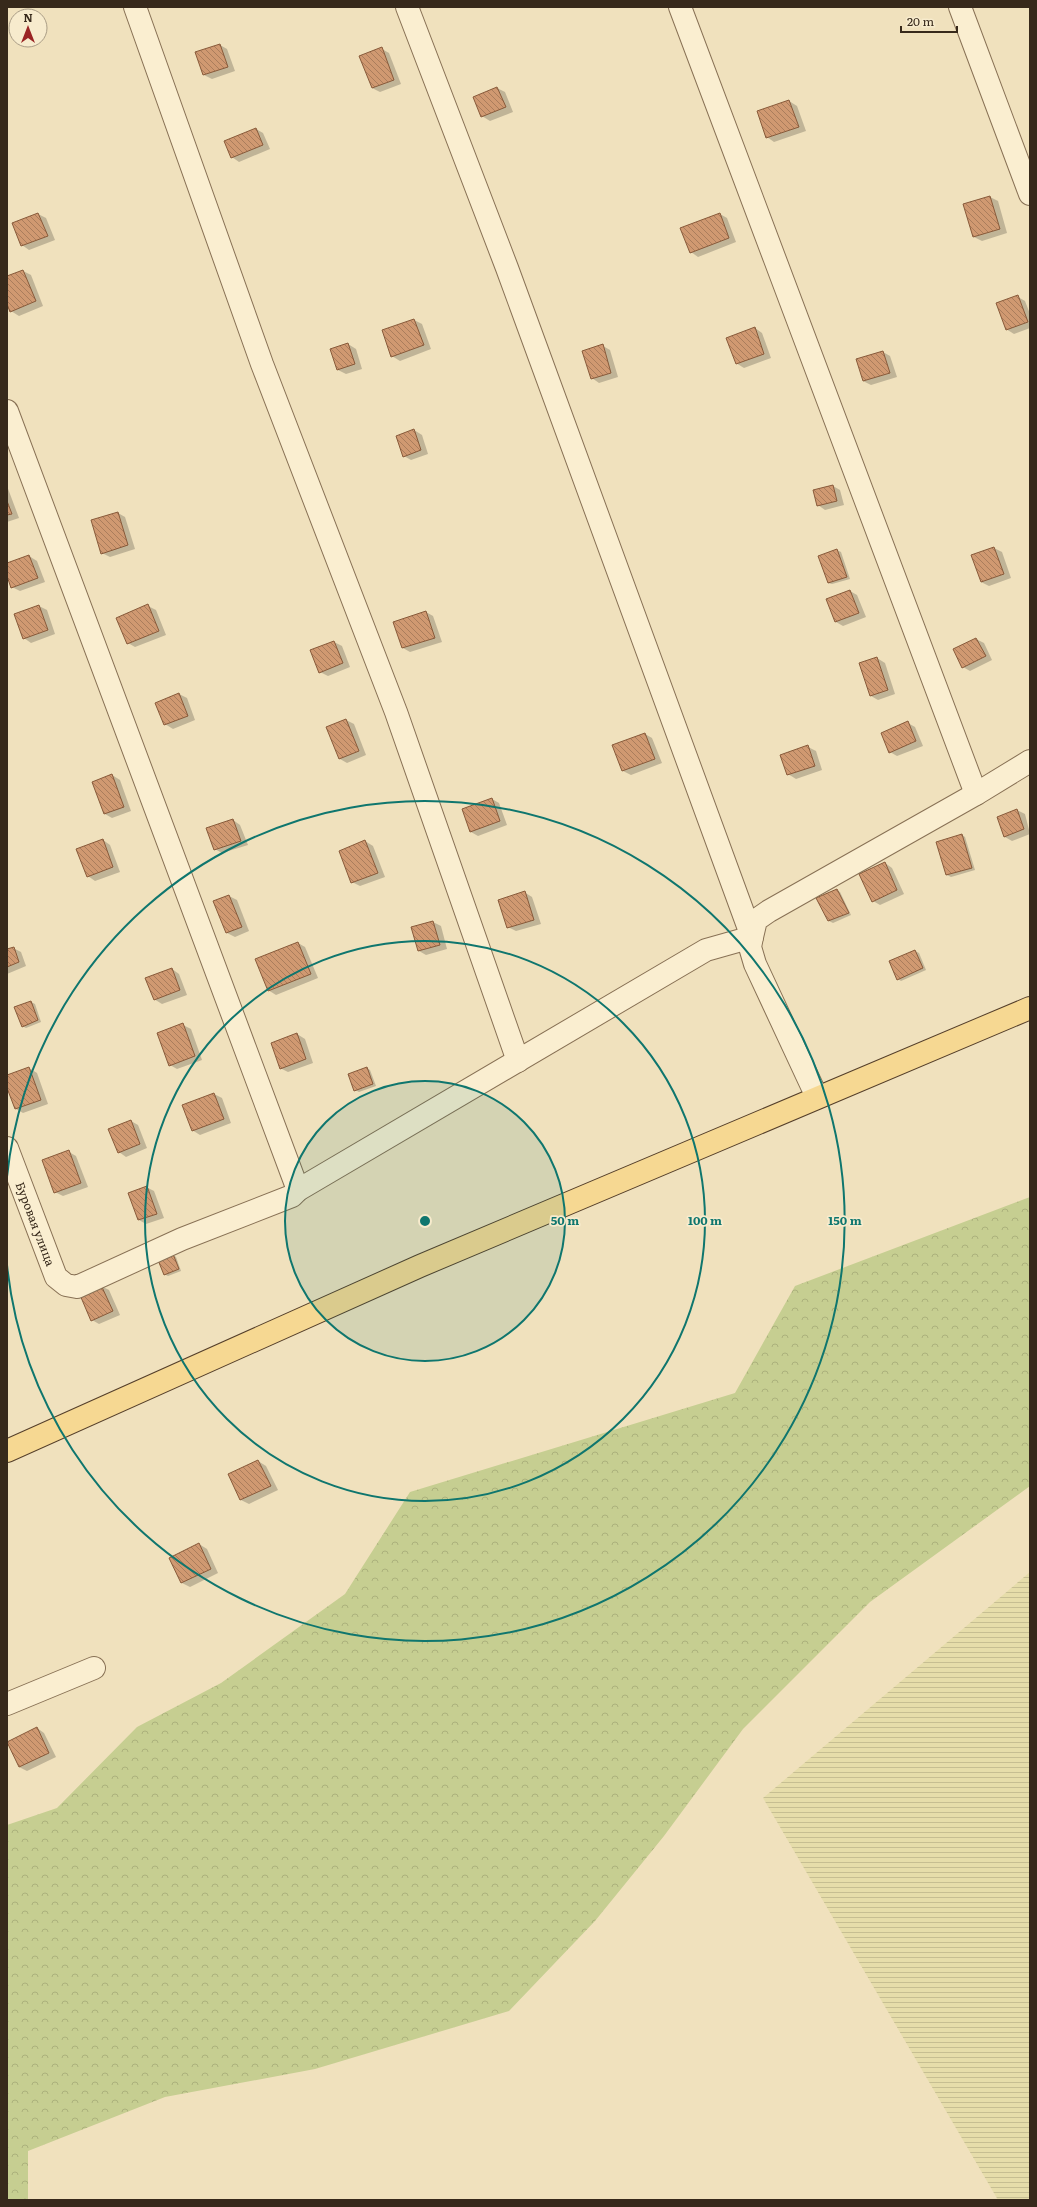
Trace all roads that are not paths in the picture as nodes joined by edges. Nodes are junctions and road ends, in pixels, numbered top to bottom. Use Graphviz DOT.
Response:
graph roads {
  1 [pos="135,7"];
  2 [pos="407,7"];
  3 [pos="680,7"];
  4 [pos="960,7"];
  5 [pos="1030,194"];
  6 [pos="7,411"];
  7 [pos="1030,760"];
  8 [pos="976,794"];
  9 [pos="752,937"];
  10 [pos="1030,1008"];
  11 [pos="518,1061"];
  12 [pos="817,1097"];
  13 [pos="7,1148"];
  14 [pos="298,1190"];
  15 [pos="7,1451"];
  16 [pos="94,1668"];
  17 [pos="7,1704"];
  1 -- 11 [label="street"];
  2 -- 9 [label="street"];
  3 -- 8 [label="street"];
  4 -- 5 [label="street"];
  6 -- 14 [label="street"];
  7 -- 8 [label="street"];
  8 -- 9 [label="street"];
  9 -- 11 [label="street"];
  9 -- 12 [label="street"];
  10 -- 12 [label="main road"];
  11 -- 14 [label="street"];
  12 -- 15 [label="main road"];
  13 -- 14 [label="street, Буровая улица"];
  16 -- 17 [label="street"];
}
